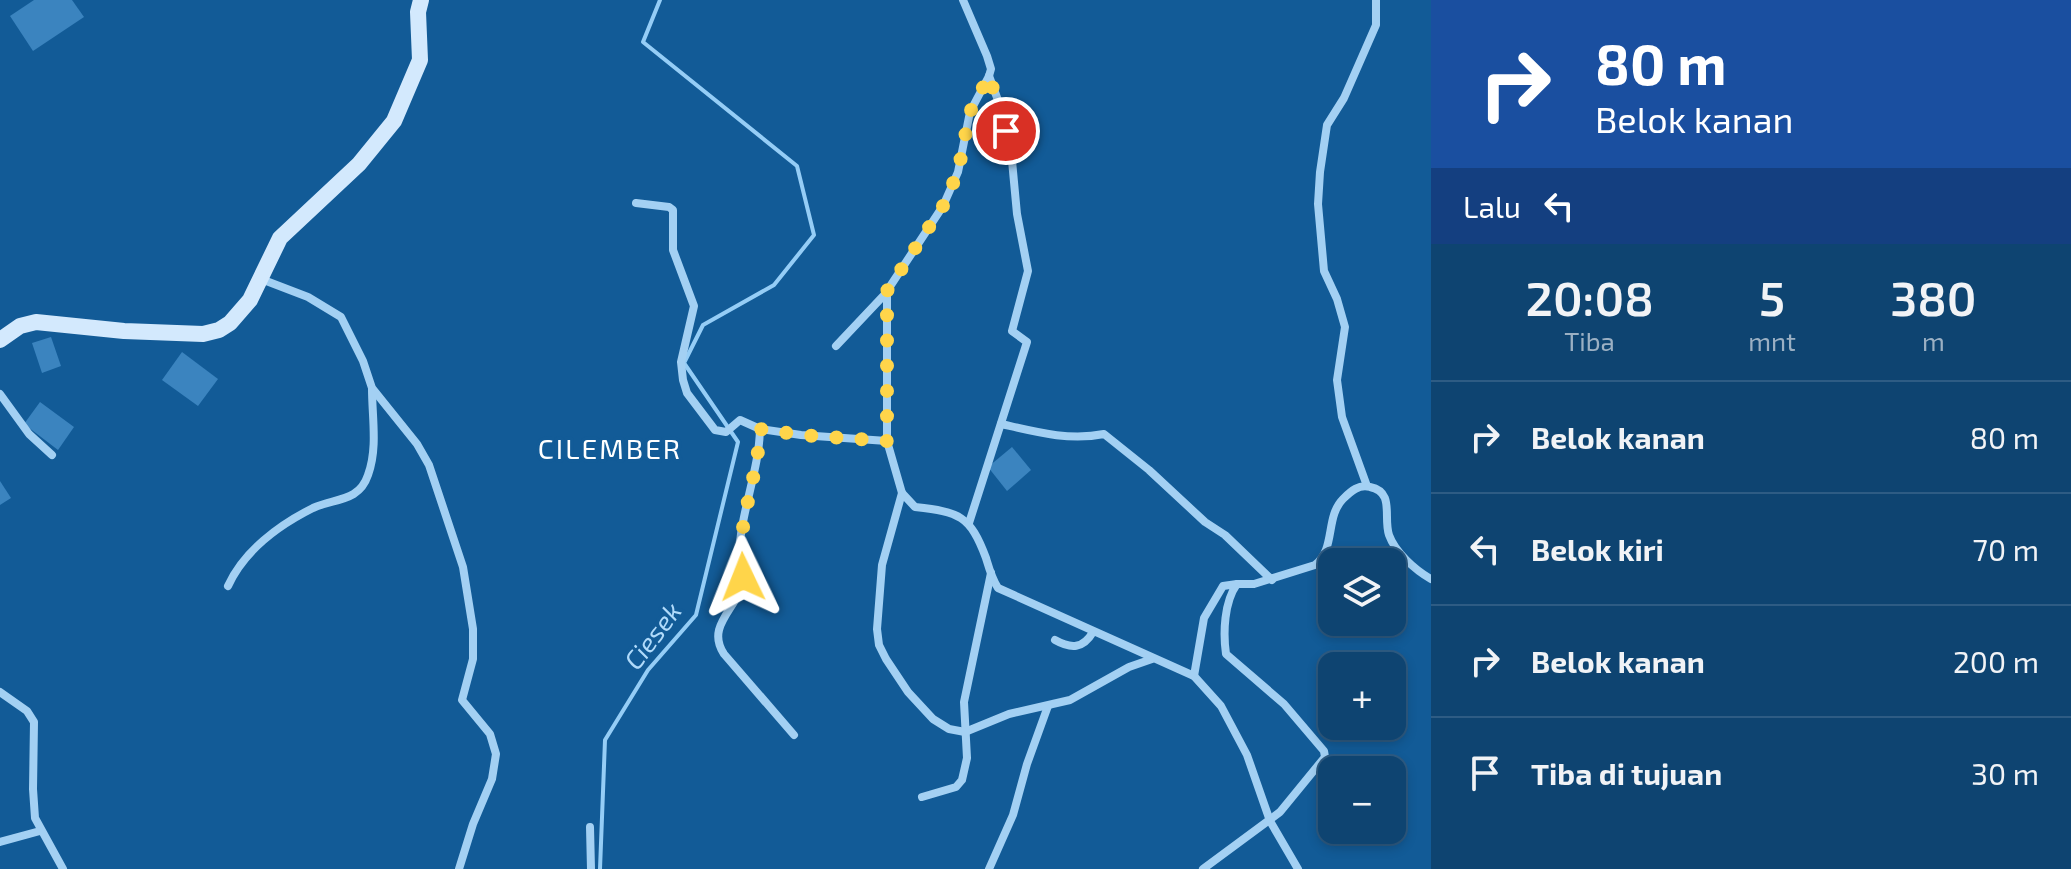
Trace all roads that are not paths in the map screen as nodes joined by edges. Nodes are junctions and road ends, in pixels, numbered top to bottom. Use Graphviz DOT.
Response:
graph roads {
  1 [pos="421,0"];
  2 [pos="963,0"];
  3 [pos="1376,0"];
  4 [pos="989,76"];
  5 [pos="636,203"];
  6 [pos="261,279"];
  7 [pos="887,291"];
  8 [pos="0,340"];
  9 [pos="836,346"];
  10 [pos="372,388"];
  11 [pos="0,394"];
  12 [pos="1001,424"];
  13 [pos="760,429"];
  14 [pos="887,441"];
  15 [pos="52,455"];
  16 [pos="1367,486"];
  17 [pos="902,493"];
  18 [pos="969,523"];
  19 [pos="991,573"];
  20 [pos="1273,579"];
  21 [pos="1431,579"];
  22 [pos="1237,584"];
  23 [pos="228,586"];
  24 [pos="1093,632"];
  25 [pos="1055,640"];
  26 [pos="1152,659"];
  27 [pos="1194,676"];
  28 [pos="0,692"];
  29 [pos="1048,706"];
  30 [pos="965,732"];
  31 [pos="794,735"];
  32 [pos="922,797"];
  33 [pos="1270,821"];
  34 [pos="590,827"];
  35 [pos="40,831"];
  36 [pos="0,842"];
  37 [pos="63,869"];
  38 [pos="459,869"];
  39 [pos="591,869"];
  40 [pos="989,869"];
  41 [pos="1203,869"];
  42 [pos="1298,869"];
  1 -- 6 [label="street"];
  2 -- 4 [label="street"];
  3 -- 16 [label="street"];
  4 -- 7 [label="street"];
  4 -- 12 [label="street"];
  5 -- 13 [label="street"];
  6 -- 8 [label="street"];
  6 -- 10 [label="street"];
  7 -- 9 [label="street"];
  7 -- 14 [label="street"];
  10 -- 23 [label="street"];
  10 -- 38 [label="street"];
  11 -- 15 [label="street"];
  12 -- 18 [label="street"];
  12 -- 20 [label="street"];
  13 -- 14 [label="street"];
  13 -- 31 [label="street"];
  14 -- 17 [label="street"];
  16 -- 20 [label="street"];
  16 -- 21 [label="street"];
  17 -- 18 [label="street"];
  17 -- 30 [label="street"];
  18 -- 19 [label="street"];
  19 -- 24 [label="street"];
  19 -- 30 [label="street"];
  20 -- 22 [label="street"];
  22 -- 27 [label="street"];
  22 -- 33 [label="street"];
  24 -- 25 [label="street"];
  24 -- 26 [label="street"];
  26 -- 27 [label="street"];
  26 -- 29 [label="street"];
  27 -- 33 [label="street"];
  28 -- 35 [label="street"];
  29 -- 30 [label="street"];
  29 -- 40 [label="street"];
  30 -- 32 [label="street"];
  33 -- 41 [label="street"];
  33 -- 42 [label="street"];
  34 -- 39 [label="street"];
  35 -- 36 [label="street"];
  35 -- 37 [label="street"];
}
